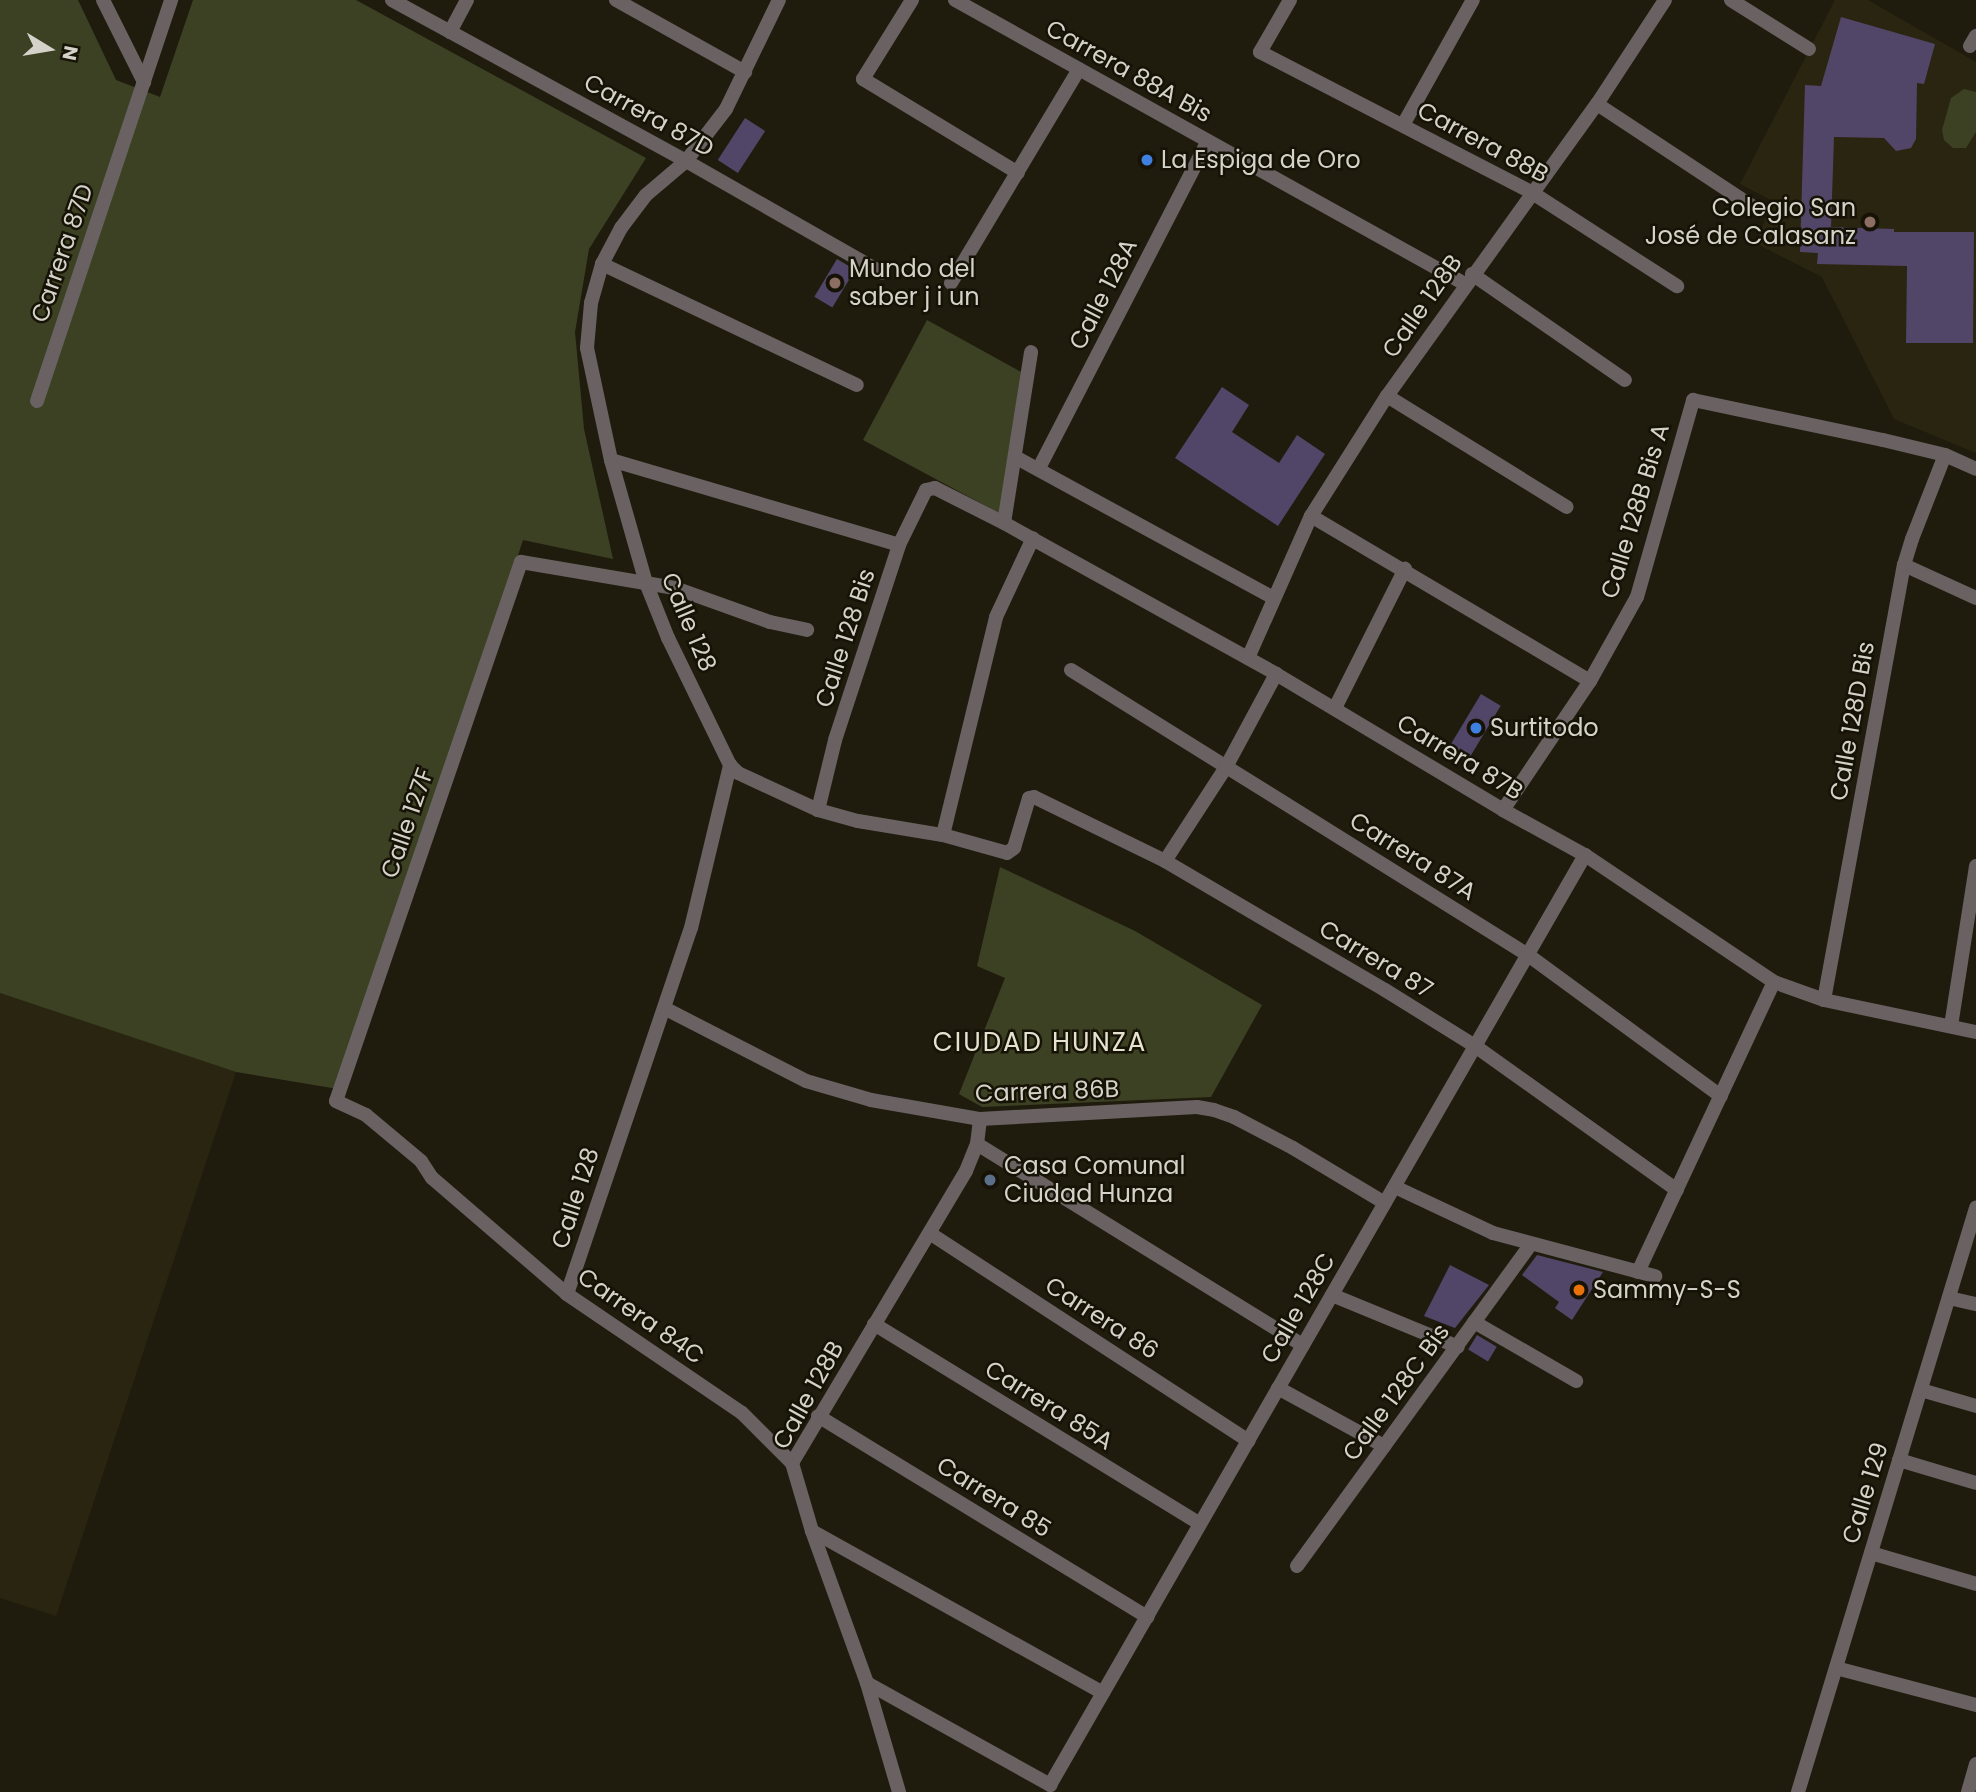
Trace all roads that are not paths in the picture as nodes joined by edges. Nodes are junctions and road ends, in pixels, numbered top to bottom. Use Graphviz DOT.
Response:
graph roads {
  1 [pos="103,0"];
  2 [pos="171,0"];
  3 [pos="392,0"];
  4 [pos="467,0"];
  5 [pos="616,0"];
  6 [pos="779,0"];
  7 [pos="912,0"];
  8 [pos="955,0"];
  9 [pos="1290,0"];
  10 [pos="1473,0"];
  11 [pos="1665,0"];
  12 [pos="1731,0"];
  13 [pos="450,32"];
  14 [pos="1809,49"];
  15 [pos="1079,69"];
  16 [pos="745,72"];
  17 [pos="144,82"];
  18 [pos="1597,104"];
  19 [pos="1402,125"];
  20 [pos="1208,141"];
  21 [pos="686,161"];
  22 [pos="1018,173"];
  23 [pos="1531,192"];
  24 [pos="1756,209"];
  25 [pos="602,264"];
  26 [pos="881,273"];
  27 [pos="1469,279"];
  28 [pos="951,283"];
  29 [pos="1677,286"];
  30 [pos="1031,352"];
  31 [pos="1625,380"];
  32 [pos="857,385"];
  33 [pos="1387,396"];
  34 [pos="37,401"];
  35 [pos="1945,456"];
  36 [pos="1015,457"];
  37 [pos="611,460"];
  38 [pos="1039,468"];
  39 [pos="1976,469"];
  40 [pos="930,488"];
  41 [pos="1567,507"];
  42 [pos="1311,516"];
  43 [pos="1004,523"];
  44 [pos="1033,538"];
  45 [pos="899,545"];
  46 [pos="1904,565"];
  47 [pos="1405,569"];
  48 [pos="646,583"];
  49 [pos="1274,598"];
  50 [pos="1976,598"];
  51 [pos="807,630"];
  52 [pos="1248,658"];
  53 [pos="1071,670"];
  54 [pos="1276,674"];
  55 [pos="1590,681"];
  56 [pos="1335,708"];
  57 [pos="730,765"];
  58 [pos="1226,767"];
  59 [pos="818,810"];
  60 [pos="1503,810"];
  61 [pos="943,835"];
  62 [pos="1585,855"];
  63 [pos="1165,861"];
  64 [pos="1976,866"];
  65 [pos="1528,955"];
  66 [pos="1774,982"];
  67 [pos="1824,1000"];
  68 [pos="666,1009"];
  69 [pos="1951,1026"];
  70 [pos="1976,1032"];
  71 [pos="1475,1046"];
  72 [pos="1721,1096"];
  73 [pos="335,1101"];
  74 [pos="980,1119"];
  75 [pos="977,1144"];
  76 [pos="1395,1186"];
  77 [pos="1676,1190"];
  78 [pos="1385,1203"];
  79 [pos="1976,1208"];
  80 [pos="931,1234"];
  81 [pos="1530,1245"];
  82 [pos="1639,1272"];
  83 [pos="1655,1276"];
  84 [pos="567,1294"];
  85 [pos="1332,1295"];
  86 [pos="1949,1298"];
  87 [pos="1976,1304"];
  88 [pos="1474,1322"];
  89 [pos="874,1324"];
  90 [pos="1303,1345"];
  91 [pos="1458,1347"];
  92 [pos="1576,1381"];
  93 [pos="1278,1388"];
  94 [pos="1920,1390"];
  95 [pos="1976,1406"];
  96 [pos="818,1416"];
  97 [pos="1248,1441"];
  98 [pos="1384,1446"];
  99 [pos="1899,1460"];
  100 [pos="792,1463"];
  101 [pos="1976,1483"];
  102 [pos="1200,1524"];
  103 [pos="812,1531"];
  104 [pos="1871,1553"];
  105 [pos="1297,1566"];
  106 [pos="1976,1584"];
  107 [pos="1147,1617"];
  108 [pos="1836,1668"];
  109 [pos="867,1683"];
  110 [pos="1103,1693"];
  111 [pos="1976,1705"];
  112 [pos="1976,1764"];
  113 [pos="899,1792"];
  114 [pos="1798,1792"];
  115 [pos="1968,1792"];
  1 -- 17 [label="street"];
  2 -- 17 [label="street, Carrera 87D"];
  3 -- 13 [label="street, Carrera 87D"];
  4 -- 13 [label="street"];
  5 -- 16 [label="street"];
  6 -- 16 [label="street, Calle 128"];
  7 -- 22 [label="street"];
  8 -- 15 [label="street, Carrera 88A Bis"];
  9 -- 19 [label="street, Carrera 88B"];
  10 -- 19 [label="street"];
  11 -- 18 [label="street, Calle 128B"];
  12 -- 14 [label="street"];
  13 -- 21 [label="street, Carrera 87D"];
  15 -- 20 [label="street, Carrera 88A Bis"];
  15 -- 22 [label="street"];
  16 -- 21 [label="street, Calle 128"];
  17 -- 34 [label="street, Carrera 87D"];
  18 -- 23 [label="street, Calle 128B"];
  18 -- 24 [label="street"];
  19 -- 23 [label="street, Carrera 88B"];
  20 -- 27 [label="street, Carrera 88A Bis"];
  20 -- 38 [label="street, Calle 128A"];
  21 -- 25 [label="street, Calle 128"];
  21 -- 26 [label="street, Carrera 87D"];
  22 -- 28 [label="street"];
  23 -- 27 [label="street, Calle 128B"];
  23 -- 29 [label="street, Carrera 88B"];
  25 -- 32 [label="street"];
  25 -- 37 [label="street, Calle 128"];
  27 -- 31 [label="street, Carrera 88A Bis"];
  27 -- 33 [label="street, Calle 128B"];
  30 -- 36 [label="street, Calle 128A"];
  33 -- 41 [label="street"];
  33 -- 42 [label="street, Calle 128B"];
  35 -- 39 [label="street"];
  35 -- 46 [label="street, Calle 128D Bis"];
  35 -- 55 [label="street, Calle 128B Bis A"];
  36 -- 38 [label="street"];
  36 -- 43 [label="street, Calle 128A"];
  37 -- 45 [label="street"];
  37 -- 48 [label="street, Calle 128"];
  38 -- 49 [label="street"];
  40 -- 43 [label="street, Carrera 87B"];
  40 -- 45 [label="street, Calle 128 Bis"];
  42 -- 47 [label="street"];
  42 -- 49 [label="street, Calle 128B"];
  43 -- 44 [label="street, Carrera 87B"];
  44 -- 52 [label="street, Carrera 87B"];
  44 -- 61 [label="street"];
  45 -- 59 [label="street, Calle 128 Bis"];
  46 -- 50 [label="street"];
  46 -- 67 [label="street, Calle 128D Bis"];
  47 -- 55 [label="street"];
  47 -- 56 [label="street"];
  48 -- 51 [label="street, Calle 128 Bis"];
  48 -- 57 [label="street, Calle 128"];
  48 -- 73 [label="street, Calle 127F"];
  49 -- 52 [label="street, Calle 128B"];
  52 -- 54 [label="street, Carrera 87B"];
  53 -- 58 [label="street, Carrera 87A"];
  54 -- 56 [label="street, Carrera 87B"];
  54 -- 58 [label="street"];
  55 -- 60 [label="street, Calle 128B Bis A"];
  56 -- 60 [label="street, Carrera 87B"];
  57 -- 59 [label="street"];
  57 -- 68 [label="street, Calle 128"];
  58 -- 63 [label="street"];
  58 -- 65 [label="street, Carrera 87A"];
  59 -- 61 [label="street"];
  60 -- 62 [label="street, Carrera 87B"];
  61 -- 63 [label="street, Carrera 87"];
  62 -- 65 [label="street, Calle 128C"];
  62 -- 66 [label="street, Carrera 87B"];
  63 -- 71 [label="street, Carrera 87"];
  64 -- 69 [label="street"];
  65 -- 71 [label="street, Calle 128C"];
  65 -- 72 [label="street, Carrera 87A"];
  66 -- 67 [label="street, Carrera 87B"];
  66 -- 72 [label="street"];
  67 -- 69 [label="street, Carrera 87B"];
  68 -- 74 [label="street, Carrera 86B"];
  68 -- 84 [label="street, Calle 128"];
  69 -- 70 [label="street, Carrera 87B"];
  71 -- 76 [label="street, Calle 128C"];
  71 -- 77 [label="street, Carrera 87"];
  72 -- 77 [label="street"];
  73 -- 84 [label="street, Carrera 84C"];
  74 -- 75 [label="street, Calle 128B"];
  74 -- 78 [label="street, Carrera 86B"];
  75 -- 80 [label="street, Calle 128B"];
  75 -- 90 [label="street"];
  76 -- 78 [label="street, Calle 128C"];
  76 -- 81 [label="street"];
  77 -- 82 [label="street"];
  78 -- 85 [label="street, Calle 128C"];
  79 -- 86 [label="street, Calle 129"];
  80 -- 89 [label="street, Calle 128B"];
  80 -- 97 [label="street, Carrera 86"];
  81 -- 82 [label="street"];
  81 -- 88 [label="street, Calle 128C Bis"];
  82 -- 83 [label="street"];
  84 -- 100 [label="street, Carrera 84C"];
  85 -- 90 [label="street, Calle 128C"];
  85 -- 91 [label="street"];
  86 -- 87 [label="street"];
  86 -- 94 [label="street, Calle 129"];
  88 -- 91 [label="street, Calle 128C Bis"];
  88 -- 92 [label="street"];
  89 -- 96 [label="street, Calle 128B"];
  89 -- 102 [label="street, Carrera 85A"];
  90 -- 93 [label="street, Calle 128C"];
  91 -- 98 [label="street, Calle 128C Bis"];
  93 -- 97 [label="street, Calle 128C"];
  93 -- 98 [label="street"];
  94 -- 95 [label="street"];
  94 -- 99 [label="street, Calle 129"];
  96 -- 100 [label="street, Calle 128B"];
  96 -- 107 [label="street, Carrera 85"];
  97 -- 102 [label="street, Calle 128C"];
  98 -- 105 [label="street, Calle 128C Bis"];
  99 -- 101 [label="street"];
  99 -- 104 [label="street, Calle 129"];
  100 -- 103 [label="street, Calle 128B"];
  102 -- 107 [label="street, Calle 128C"];
  103 -- 109 [label="street, Calle 128B"];
  103 -- 110 [label="street"];
  104 -- 106 [label="street"];
  104 -- 108 [label="street, Calle 129"];
  107 -- 110 [label="street, Calle 128C"];
  108 -- 111 [label="street"];
  108 -- 114 [label="street, Calle 129"];
  109 -- 110 [label="street, Calle 128C"];
  109 -- 113 [label="street, Calle 128B"];
  112 -- 115 [label="street"];
}
